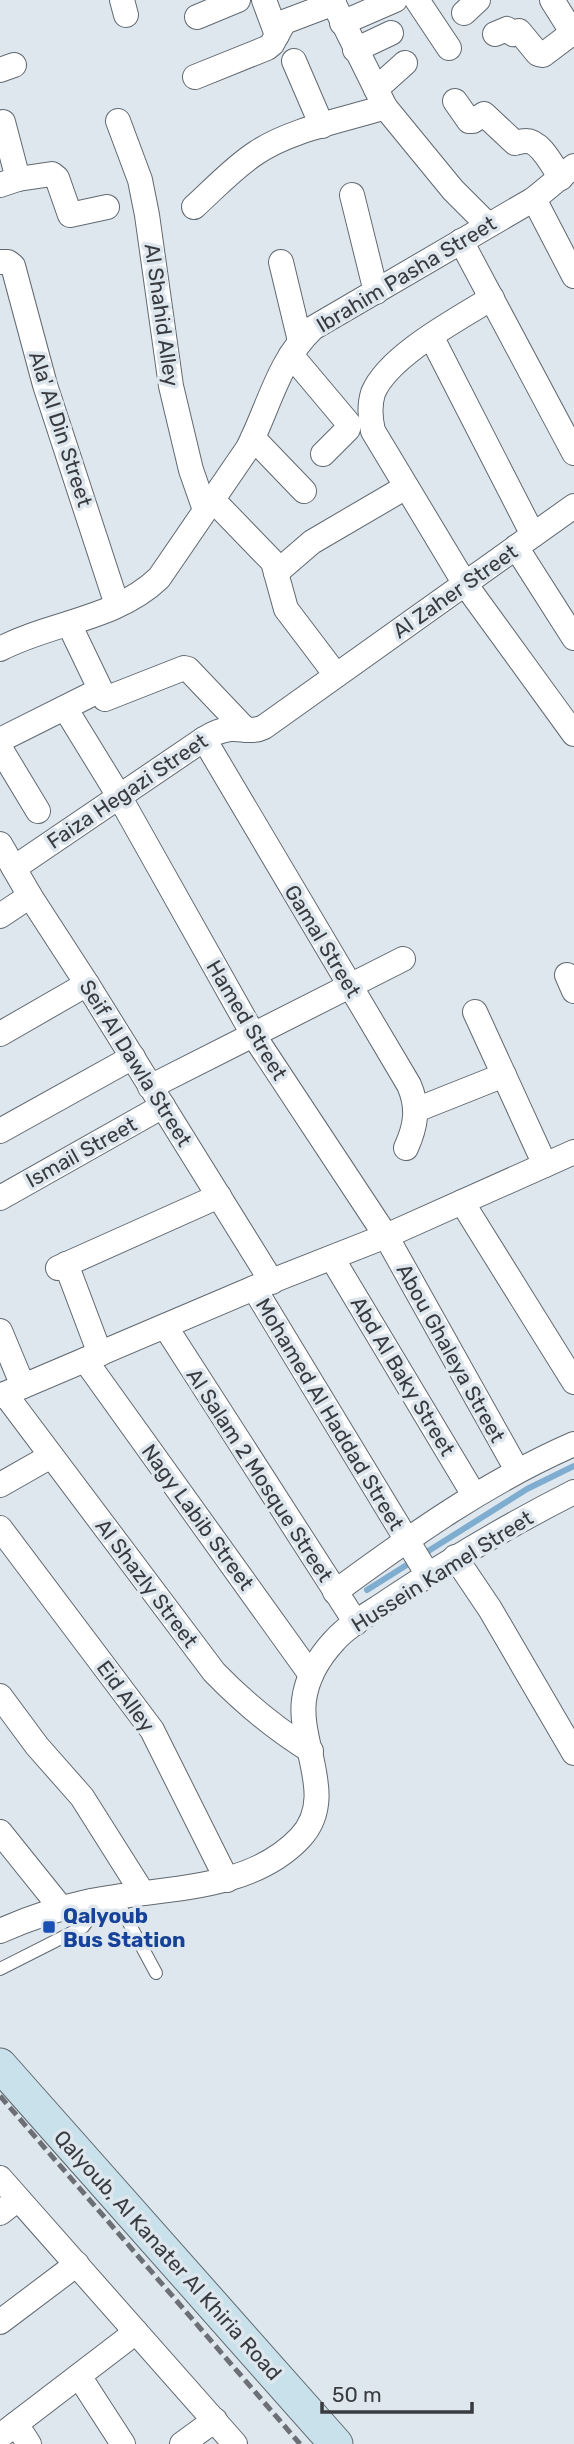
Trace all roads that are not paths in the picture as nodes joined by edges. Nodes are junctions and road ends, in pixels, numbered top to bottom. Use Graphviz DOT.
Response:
graph roads {
  1 [pos="238,0"];
  2 [pos="264,0"];
  3 [pos="396,0"];
  4 [pos="417,0"];
  5 [pos="552,0"];
  6 [pos="336,9"];
  7 [pos="197,17"];
  8 [pos="391,33"];
  9 [pos="495,34"];
  10 [pos="573,34"];
  11 [pos="277,35"];
  12 [pos="449,48"];
  13 [pos="355,50"];
  14 [pos="294,61"];
  15 [pos="405,63"];
  16 [pos="195,77"];
  17 [pos="380,98"];
  18 [pos="455,101"];
  19 [pos="118,121"];
  20 [pos="3,122"];
  21 [pos="322,127"];
  22 [pos="568,172"];
  23 [pos="9,182"];
  24 [pos="352,195"];
  25 [pos="534,199"];
  26 [pos="107,207"];
  27 [pos="194,207"];
  28 [pos="488,225"];
  29 [pos="461,241"];
  30 [pos="0,262"];
  31 [pos="281,262"];
  32 [pos="574,276"];
  33 [pos="376,292"];
  34 [pos="492,298"];
  35 [pos="431,336"];
  36 [pos="296,348"];
  37 [pos="253,438"];
  38 [pos="574,453"];
  39 [pos="323,454"];
  40 [pos="405,487"];
  41 [pos="303,491"];
  42 [pos="209,504"];
  43 [pos="574,506"];
  44 [pos="524,541"];
  45 [pos="276,573"];
  46 [pos="465,584"];
  47 [pos="117,605"];
  48 [pos="69,624"];
  49 [pos="574,638"];
  50 [pos="3,640"];
  51 [pos="336,675"];
  52 [pos="100,690"];
  53 [pos="65,708"];
  54 [pos="246,730"];
  55 [pos="574,734"];
  56 [pos="204,739"];
  57 [pos="0,740"];
  58 [pos="0,748"];
  59 [pos="119,796"];
  60 [pos="38,811"];
  61 [pos="0,844"];
  62 [pos="14,867"];
  63 [pos="30,896"];
  64 [pos="0,916"];
  65 [pos="403,959"];
  66 [pos="87,984"];
  67 [pos="350,986"];
  68 [pos="475,1012"];
  69 [pos="0,1034"];
  70 [pos="254,1036"];
  71 [pos="133,1058"];
  72 [pos="504,1075"];
  73 [pos="157,1096"];
  74 [pos="416,1110"];
  75 [pos="0,1131"];
  76 [pos="406,1148"];
  77 [pos="565,1160"];
  78 [pos="219,1196"];
  79 [pos="0,1198"];
  80 [pos="462,1202"];
  81 [pos="386,1236"];
  82 [pos="332,1258"];
  83 [pos="263,1285"];
  84 [pos="165,1326"];
  85 [pos="0,1331"];
  86 [pos="92,1357"];
  87 [pos="574,1382"];
  88 [pos="10,1392"];
  89 [pos="574,1444"];
  90 [pos="51,1456"];
  91 [pos="517,1470"];
  92 [pos="0,1485"];
  93 [pos="574,1492"];
  94 [pos="474,1495"];
  95 [pos="0,1528"];
  96 [pos="406,1540"];
  97 [pos="455,1558"];
  98 [pos="428,1574"];
  99 [pos="335,1592"];
  100 [pos="356,1623"];
  101 [pos="312,1675"];
  102 [pos="0,1696"];
  103 [pos="311,1751"];
  104 [pos="574,1753"];
  105 [pos="0,1832"];
  106 [pos="227,1880"];
  107 [pos="142,1892"];
  108 [pos="104,1899"];
  109 [pos="61,1908"];
  110 [pos="0,1931"];
  111 [pos="0,1969"];
  112 [pos="156,1973"];
  113 [pos="5,2081"];
  114 [pos="0,2178"];
  115 [pos="9,2206"];
  116 [pos="77,2264"];
  117 [pos="0,2322"];
  118 [pos="136,2332"];
  119 [pos="79,2376"];
  120 [pos="215,2420"];
  121 [pos="15,2434"];
  122 [pos="123,2444"];
  123 [pos="183,2444"];
  124 [pos="235,2444"];
  125 [pos="336,2444"];
  1 -- 7 [label="street"];
  2 -- 11 [label="street"];
  3 -- 6 [label="street"];
  4 -- 12 [label="street"];
  5 -- 10 [label="street"];
  6 -- 11 [label="street"];
  6 -- 13 [label="street"];
  8 -- 13 [label="street"];
  9 -- 10 [label="street"];
  11 -- 16 [label="street"];
  13 -- 17 [label="street"];
  14 -- 21 [label="street"];
  15 -- 17 [label="street"];
  17 -- 21 [label="street"];
  17 -- 28 [label="street"];
  18 -- 22 [label="street"];
  19 -- 42 [label="street, Al Shahid Alley"];
  20 -- 23 [label="street"];
  21 -- 27 [label="street"];
  22 -- 25 [label="street, Ibrahim Pasha Street"];
  23 -- 26 [label="street"];
  24 -- 33 [label="street"];
  25 -- 28 [label="street, Ibrahim Pasha Street"];
  25 -- 32 [label="street"];
  28 -- 29 [label="street, Ibrahim Pasha Street"];
  29 -- 33 [label="street, Ibrahim Pasha Street"];
  29 -- 34 [label="street"];
  30 -- 47 [label="street, Ala' Al Din Street"];
  31 -- 36 [label="street"];
  33 -- 36 [label="street, Ibrahim Pasha Street"];
  34 -- 35 [label="street"];
  34 -- 38 [label="street"];
  35 -- 40 [label="street"];
  35 -- 44 [label="street"];
  36 -- 37 [label="street, Ibrahim Pasha Street"];
  36 -- 39 [label="street"];
  37 -- 41 [label="street"];
  37 -- 42 [label="street, Ibrahim Pasha Street"];
  40 -- 45 [label="street"];
  40 -- 46 [label="street"];
  42 -- 45 [label="street"];
  42 -- 47 [label="street, Ibrahim Pasha Street"];
  43 -- 44 [label="street, Al Zaher Street"];
  44 -- 46 [label="street, Al Zaher Street"];
  44 -- 49 [label="street"];
  45 -- 51 [label="street"];
  46 -- 51 [label="street, Al Zaher Street"];
  46 -- 55 [label="street"];
  47 -- 48 [label="street, Ibrahim Pasha Street"];
  48 -- 50 [label="street, Ibrahim Pasha Street"];
  48 -- 52 [label="street"];
  51 -- 54 [label="street, Al Zaher Street"];
  52 -- 53 [label="street"];
  52 -- 54 [label="street"];
  53 -- 57 [label="street"];
  53 -- 59 [label="street, Hamed Street"];
  54 -- 56 [label="street, Faiza Hegazi Street"];
  56 -- 59 [label="street, Faiza Hegazi Street"];
  56 -- 67 [label="street, Gamal Street"];
  58 -- 60 [label="street"];
  59 -- 62 [label="street, Faiza Hegazi Street"];
  59 -- 70 [label="street, Hamed Street"];
  61 -- 62 [label="street, Seif Al Dawla Street"];
  62 -- 63 [label="street, Seif Al Dawla Street"];
  63 -- 64 [label="street"];
  63 -- 66 [label="street, Seif Al Dawla Street"];
  65 -- 67 [label="street, Ismail Street"];
  66 -- 69 [label="street"];
  66 -- 71 [label="street, Seif Al Dawla Street"];
  67 -- 70 [label="street, Ismail Street"];
  67 -- 74 [label="street, Gamal Street"];
  68 -- 72 [label="street"];
  70 -- 73 [label="street, Ismail Street"];
  70 -- 81 [label="street, Hamed Street"];
  71 -- 73 [label="street, Seif Al Dawla Street"];
  71 -- 75 [label="street"];
  72 -- 74 [label="street"];
  72 -- 77 [label="street"];
  73 -- 78 [label="street, Seif Al Dawla Street"];
  73 -- 79 [label="street, Ismail Street"];
  74 -- 76 [label="street"];
  77 -- 80 [label="street"];
  78 -- 83 [label="street, Seif Al Dawla Street"];
  78 -- 86 [label="street, Nagy Labib Street"];
  80 -- 81 [label="street"];
  80 -- 87 [label="street"];
  81 -- 82 [label="street"];
  81 -- 91 [label="street, Abou Ghaleya Street"];
  82 -- 83 [label="street"];
  82 -- 94 [label="street, Abd Al Baky Street"];
  83 -- 84 [label="street"];
  83 -- 96 [label="street, Mohamed Al Haddad Street"];
  84 -- 86 [label="street"];
  84 -- 99 [label="street, Al Salam 2 Mosque Street"];
  85 -- 88 [label="street, Al Shazly Street"];
  86 -- 88 [label="street"];
  86 -- 101 [label="street, Nagy Labib Street"];
  88 -- 90 [label="street, Al Shazly Street"];
  89 -- 91 [label="street, Hussein Kamel Street"];
  90 -- 92 [label="street"];
  90 -- 103 [label="street, Al Shazly Street"];
  91 -- 94 [label="street, Hussein Kamel Street"];
  93 -- 97 [label="street, Hussein Kamel Street"];
  94 -- 96 [label="street, Hussein Kamel Street"];
  95 -- 106 [label="street, Eid Alley"];
  96 -- 98 [label="street, Mohamed Al Haddad Street"];
  96 -- 99 [label="street, Hussein Kamel Street"];
  97 -- 98 [label="street, Hussein Kamel Street"];
  97 -- 104 [label="street"];
  98 -- 100 [label="street, Hussein Kamel Street"];
  99 -- 100 [label="street, Al Salam 2 Mosque Street"];
  100 -- 101 [label="street, Hussein Kamel Street"];
  101 -- 103 [label="street, Hussein Kamel Street"];
  102 -- 107 [label="street"];
  103 -- 106 [label="street, Hussein Kamel Street"];
  105 -- 109 [label="street"];
  106 -- 107 [label="street, Hussein Kamel Street"];
  107 -- 108 [label="street, Hussein Kamel Street"];
  108 -- 109 [label="street, Hussein Kamel Street"];
  108 -- 111 [label="lane"];
  108 -- 112 [label="lane"];
  109 -- 110 [label="street, Hussein Kamel Street"];
  113 -- 125 [label="main road, Qalyoub, Al Kanater Al Khiria Road"];
  114 -- 115 [label="street"];
  115 -- 116 [label="street"];
  116 -- 117 [label="street"];
  116 -- 118 [label="street"];
  118 -- 119 [label="street"];
  118 -- 120 [label="street"];
  119 -- 121 [label="street"];
  119 -- 122 [label="street"];
  120 -- 123 [label="street"];
  120 -- 124 [label="street"];
}
